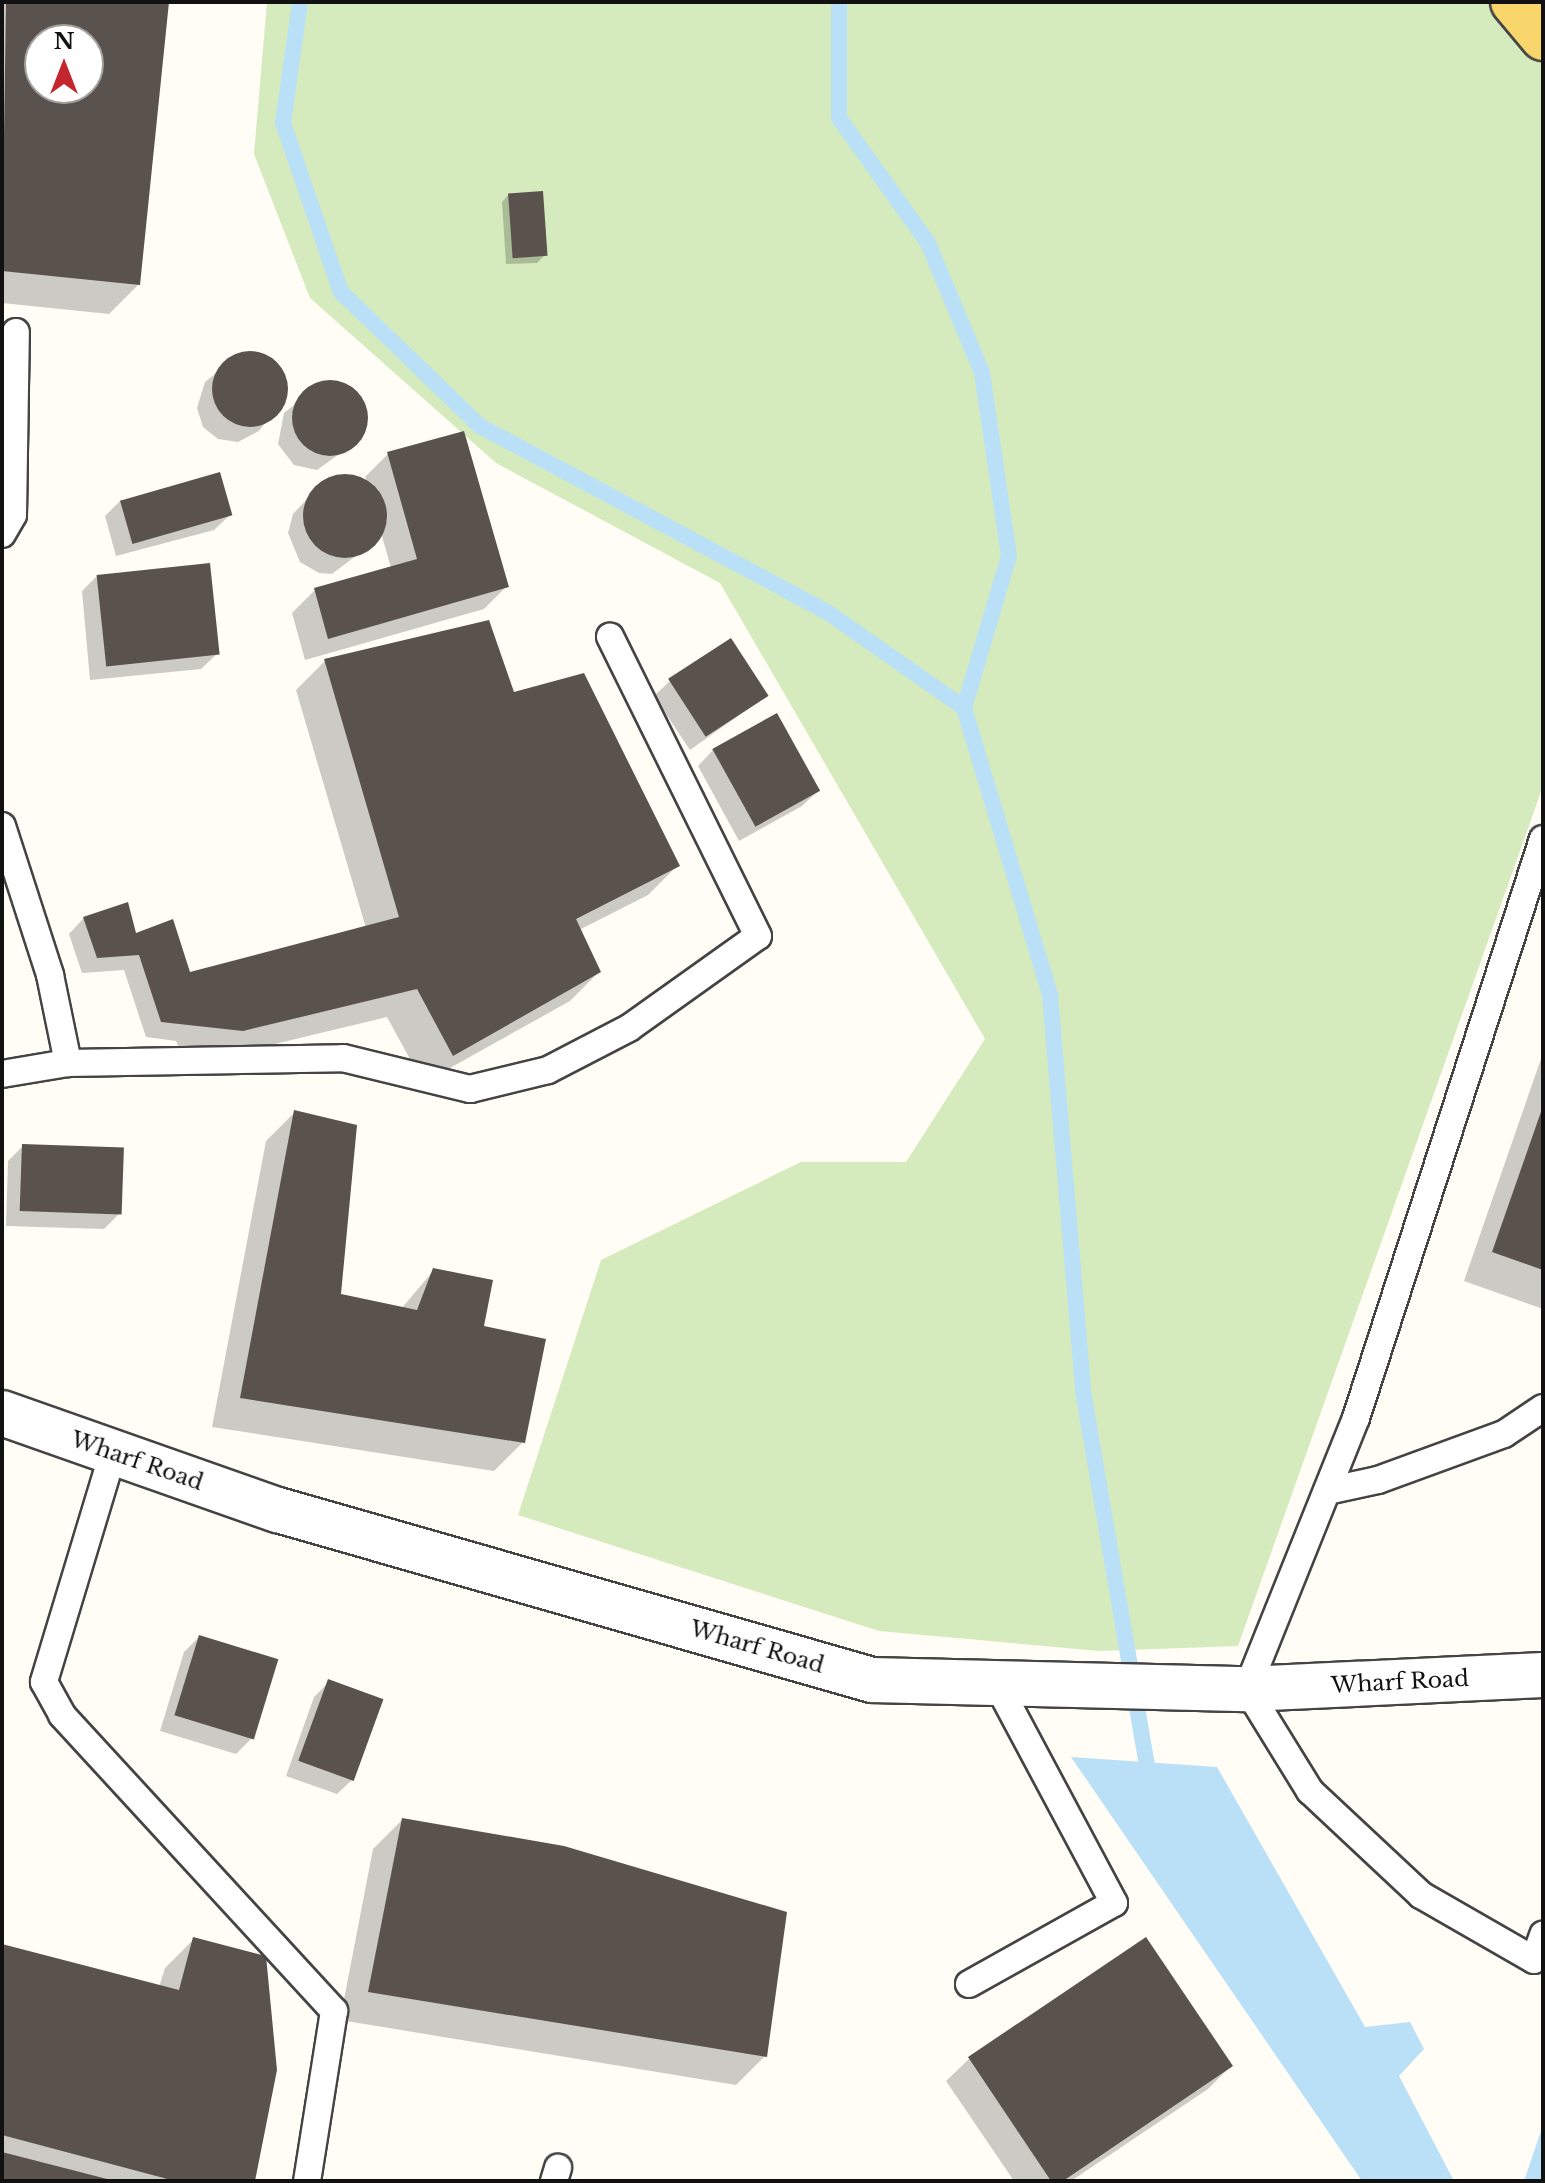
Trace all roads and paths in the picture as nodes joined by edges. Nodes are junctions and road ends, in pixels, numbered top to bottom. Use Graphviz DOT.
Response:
graph roads {
  1 [pos="1513,2"];
  2 [pos="1543,38"];
  3 [pos="16,332"];
  4 [pos="2,534"];
  5 [pos="610,637"];
  6 [pos="2,826"];
  7 [pos="1543,839"];
  8 [pos="68,1063"];
  9 [pos="2,1074"];
  10 [pos="1543,1408"];
  11 [pos="2,1413"];
  12 [pos="113,1453"];
  13 [pos="1327,1491"];
  14 [pos="1543,1675"];
  15 [pos="997,1684"];
  16 [pos="1247,1689"];
  17 [pos="1543,1935"];
  18 [pos="969,1984"];
  19 [pos="307,2181"];
  1 -- 2 [label="main road"];
  3 -- 4 [label="lane"];
  5 -- 8 [label="lane"];
  6 -- 8 [label="lane"];
  7 -- 13 [label="lane"];
  8 -- 9 [label="lane"];
  10 -- 13 [label="lane"];
  11 -- 12 [label="street, Wharf Road"];
  12 -- 15 [label="street, Wharf Road"];
  12 -- 19 [label="lane"];
  13 -- 16 [label="lane"];
  14 -- 16 [label="street, Wharf Road"];
  15 -- 16 [label="street, Wharf Road"];
  15 -- 18 [label="lane"];
  16 -- 17 [label="lane"];
}
